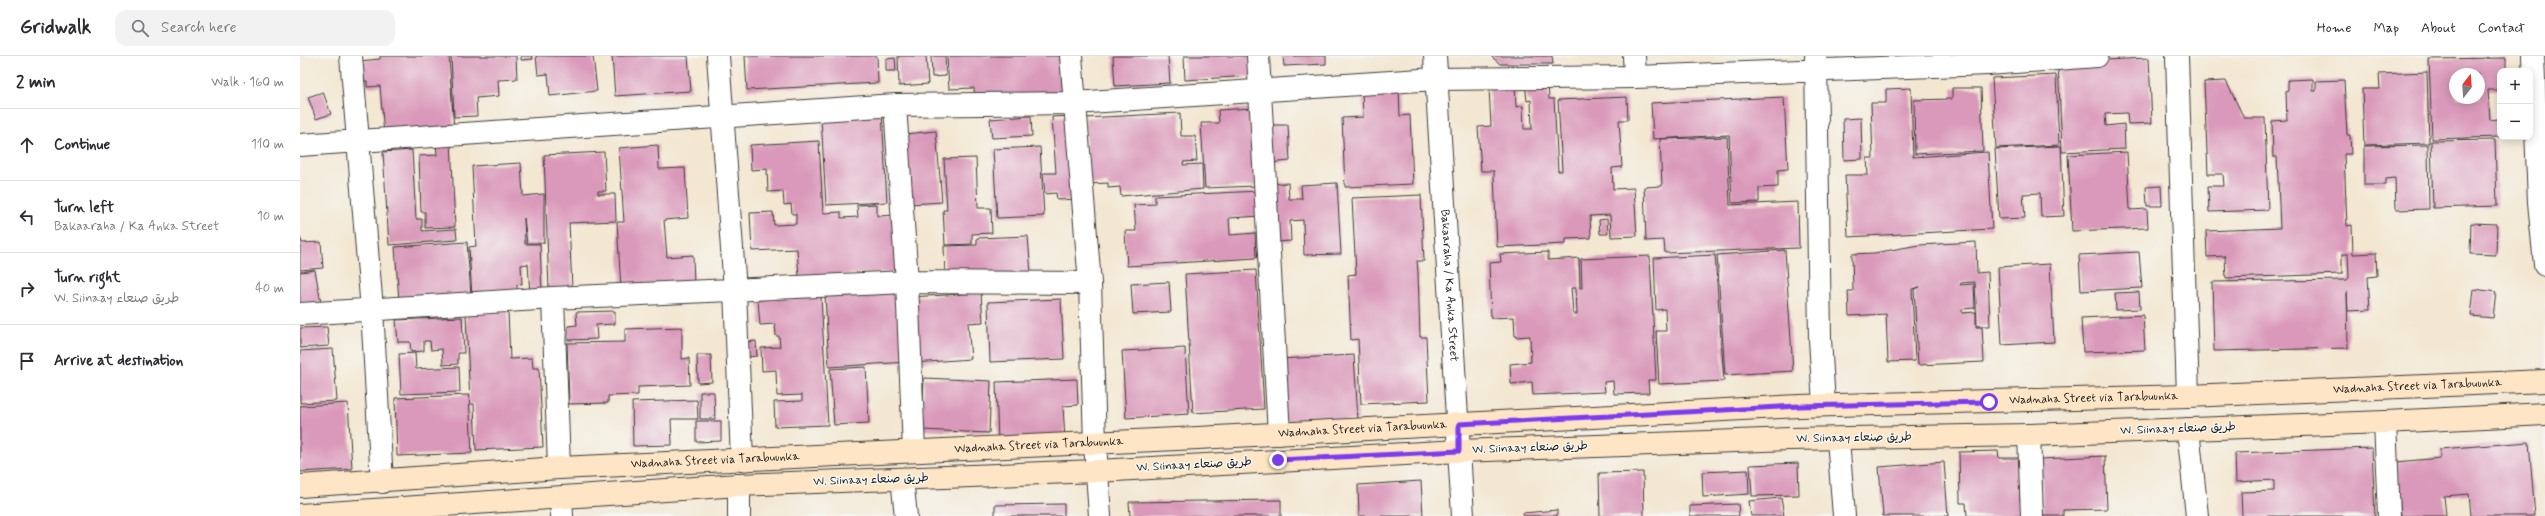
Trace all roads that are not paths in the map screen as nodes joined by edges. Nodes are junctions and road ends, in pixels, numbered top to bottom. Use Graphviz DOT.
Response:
graph roads {
  1 [pos="352,56"];
  2 [pos="718,56"];
  3 [pos="1071,56"];
  4 [pos="1258,56"];
  5 [pos="1435,56"];
  6 [pos="2097,56"];
  7 [pos="2177,56"];
  8 [pos="2533,56"];
  9 [pos="1988,60"];
  10 [pos="1816,63"];
  11 [pos="1635,67"];
  12 [pos="1436,79"];
  13 [pos="1259,89"];
  14 [pos="1074,103"];
  15 [pos="894,105"];
  16 [pos="723,118"];
  17 [pos="358,142"];
  18 [pos="300,145"];
  19 [pos="2545,265"];
  20 [pos="907,282"];
  21 [pos="1090,284"];
  22 [pos="735,290"];
  23 [pos="553,298"];
  24 [pos="372,310"];
  25 [pos="300,314"];
  26 [pos="2545,381"];
  27 [pos="2188,396"];
  28 [pos="1824,405"];
  29 [pos="2545,414"];
  30 [pos="2385,422"];
  31 [pos="1459,424"];
  32 [pos="2188,429"];
  33 [pos="1279,434"];
  34 [pos="2029,435"];
  35 [pos="1838,439"];
  36 [pos="1095,443"];
  37 [pos="914,451"];
  38 [pos="1459,451"];
  39 [pos="742,460"];
  40 [pos="559,468"];
  41 [pos="1097,471"];
  42 [pos="902,479"];
  43 [pos="382,482"];
  44 [pos="739,485"];
  45 [pos="300,486"];
  46 [pos="562,507"];
  47 [pos="364,514"];
  48 [pos="300,516"];
  49 [pos="739,516"];
  50 [pos="906,516"];
  51 [pos="1100,516"];
  52 [pos="1463,516"];
  53 [pos="1844,516"];
  54 [pos="2032,516"];
  55 [pos="2197,516"];
  56 [pos="2389,516"];
  1 -- 17 [label="street"];
  2 -- 16 [label="street"];
  3 -- 14 [label="street"];
  4 -- 13 [label="street"];
  5 -- 12 [label="street, Bakaaraha / Ka Anka Street"];
  6 -- 9 [label="street"];
  7 -- 27 [label="street"];
  8 -- 19 [label="street"];
  9 -- 10 [label="street"];
  10 -- 11 [label="street"];
  10 -- 28 [label="street"];
  11 -- 12 [label="street"];
  12 -- 13 [label="street"];
  12 -- 31 [label="street, Bakaaraha / Ka Anka Street"];
  13 -- 14 [label="street"];
  13 -- 33 [label="street"];
  14 -- 15 [label="street"];
  14 -- 21 [label="street"];
  15 -- 16 [label="street"];
  15 -- 20 [label="street"];
  16 -- 17 [label="street"];
  16 -- 22 [label="street"];
  17 -- 18 [label="street"];
  17 -- 24 [label="street"];
  20 -- 21 [label="street"];
  20 -- 22 [label="street"];
  20 -- 37 [label="street"];
  21 -- 36 [label="street"];
  22 -- 23 [label="street"];
  22 -- 39 [label="street"];
  23 -- 24 [label="street"];
  23 -- 40 [label="street"];
  24 -- 25 [label="street"];
  24 -- 43 [label="street"];
  26 -- 27 [label="main road, Wadnaha Street via Tarabuunka"];
  27 -- 28 [label="main road, Wadnaha Street via Tarabuunka"];
  28 -- 31 [label="main road, Wadnaha Street via Tarabuunka"];
  29 -- 30 [label="main road, W. Siinaay طريق صنعاء"];
  30 -- 32 [label="main road, W. Siinaay طريق صنعاء"];
  30 -- 56 [label="street"];
  31 -- 33 [label="main road, Wadnaha Street via Tarabuunka"];
  31 -- 38 [label="street, Bakaaraha / Ka Anka Street"];
  32 -- 34 [label="main road, W. Siinaay طريق صنعاء"];
  32 -- 55 [label="street"];
  33 -- 36 [label="main road, Wadnaha Street via Tarabuunka"];
  34 -- 35 [label="main road, W. Siinaay طريق صنعاء"];
  34 -- 54 [label="street"];
  35 -- 38 [label="main road, W. Siinaay طريق صنعاء"];
  35 -- 53 [label="street"];
  36 -- 37 [label="main road, Wadnaha Street via Tarabuunka"];
  36 -- 41 [label="street"];
  37 -- 39 [label="main road, Wadnaha Street via Tarabuunka"];
  38 -- 41 [label="main road, W. Siinaay طريق صنعاء"];
  38 -- 52 [label="street, Bakaaraha / Ka Anka Street"];
  39 -- 40 [label="main road, Wadnaha Street via Tarabuunka"];
  40 -- 43 [label="main road, Wadnaha Street via Tarabuunka"];
  41 -- 42 [label="main road, W. Siinaay طريق صنعاء"];
  41 -- 51 [label="street"];
  42 -- 44 [label="main road, W. Siinaay طريق صنعاء"];
  42 -- 50 [label="street"];
  43 -- 45 [label="main road, Wadnaha Street via Tarabuunka"];
  44 -- 46 [label="main road, W. Siinaay طريق صنعاء"];
  44 -- 49 [label="street"];
  46 -- 47 [label="main road, W. Siinaay طريق صنعاء"];
  47 -- 48 [label="main road, W. Siinaay طريق صنعاء"];
}
